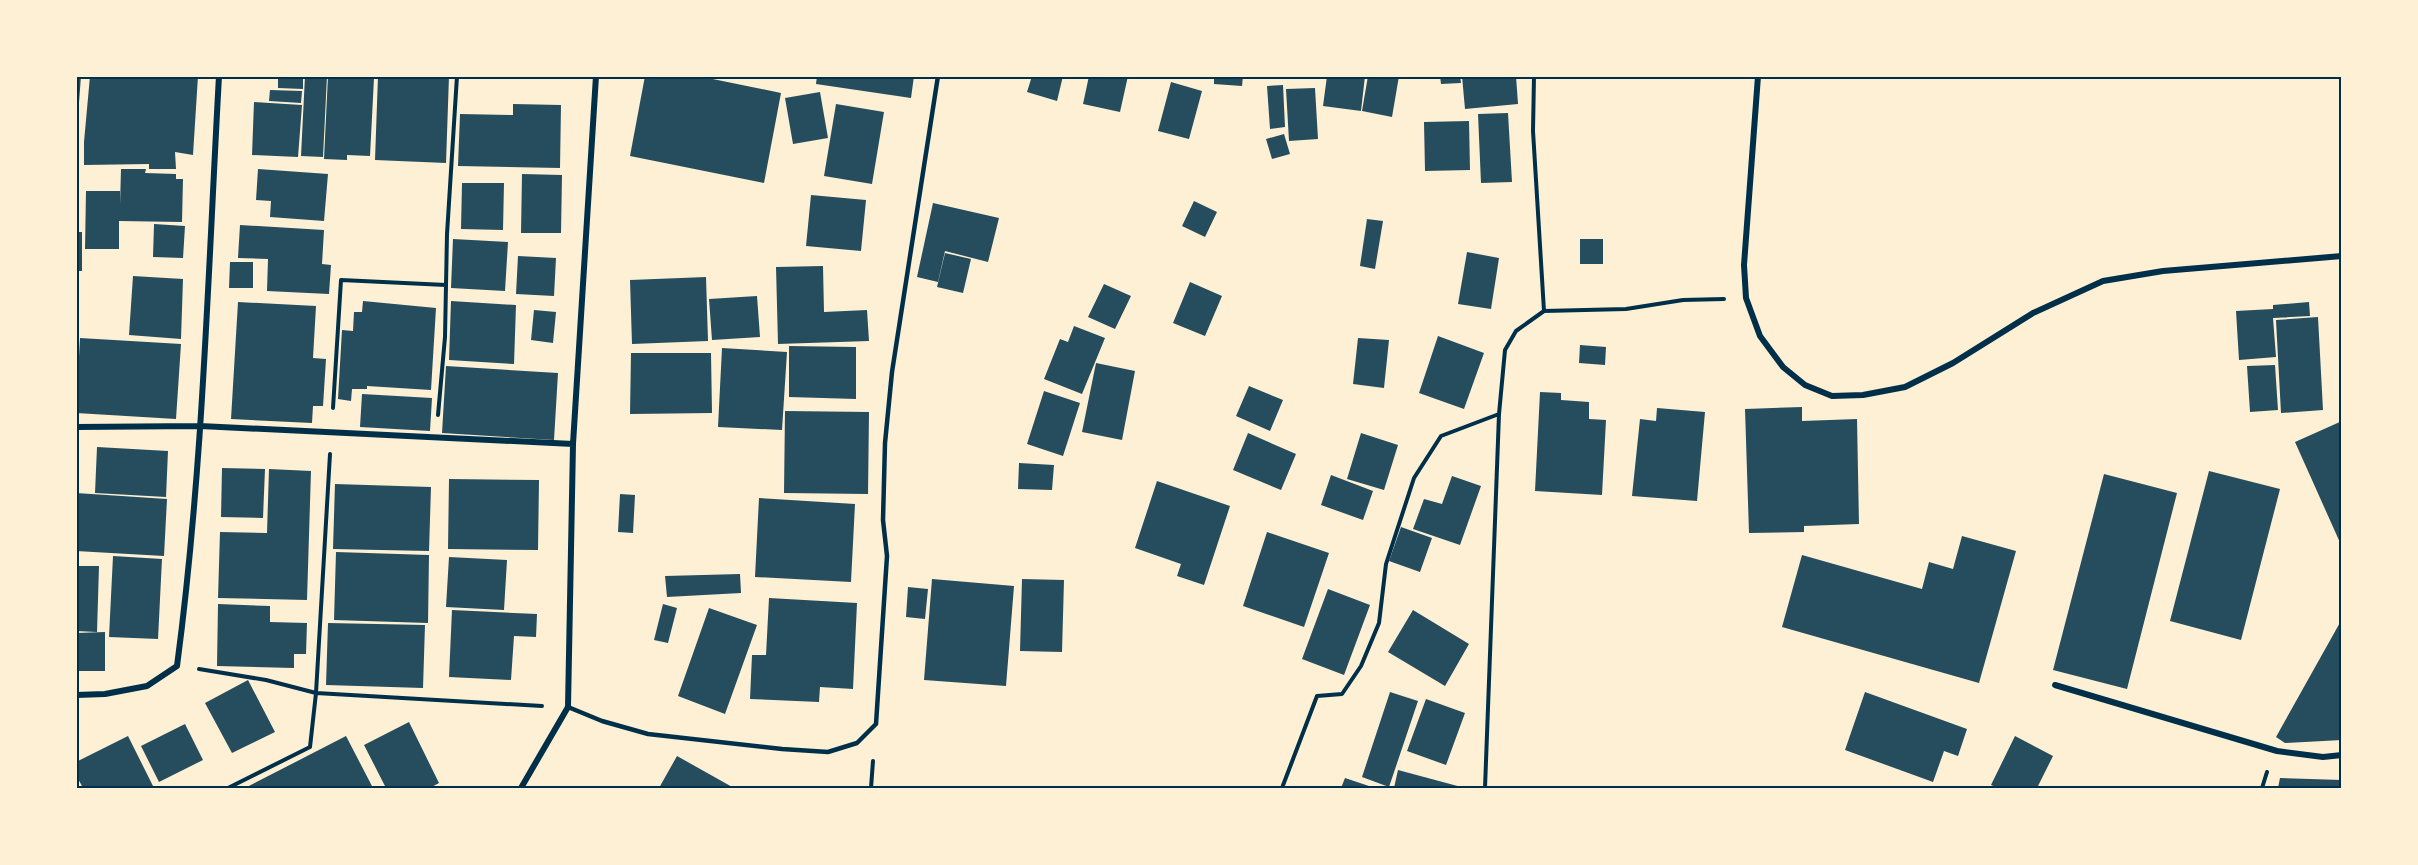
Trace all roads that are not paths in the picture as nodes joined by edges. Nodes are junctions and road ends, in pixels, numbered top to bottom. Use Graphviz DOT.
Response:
graph roads {
  1 [pos="219,76"];
  2 [pos="596,76"];
  3 [pos="938,76"];
  4 [pos="1758,76"];
  5 [pos="2342,256"];
  6 [pos="200,426"];
  7 [pos="76,427"];
  8 [pos="573,444"];
  9 [pos="2055,685"];
  10 [pos="76,695"];
  11 [pos="568,708"];
  12 [pos="2342,755"];
  13 [pos="521,789"];
  1 -- 6 [label="street"];
  2 -- 8 [label="street"];
  3 -- 11 [label="lane"];
  4 -- 5 [label="street"];
  6 -- 7 [label="street"];
  6 -- 8 [label="street"];
  6 -- 10 [label="street"];
  8 -- 11 [label="street"];
  9 -- 12 [label="street"];
  11 -- 13 [label="street"];
}
